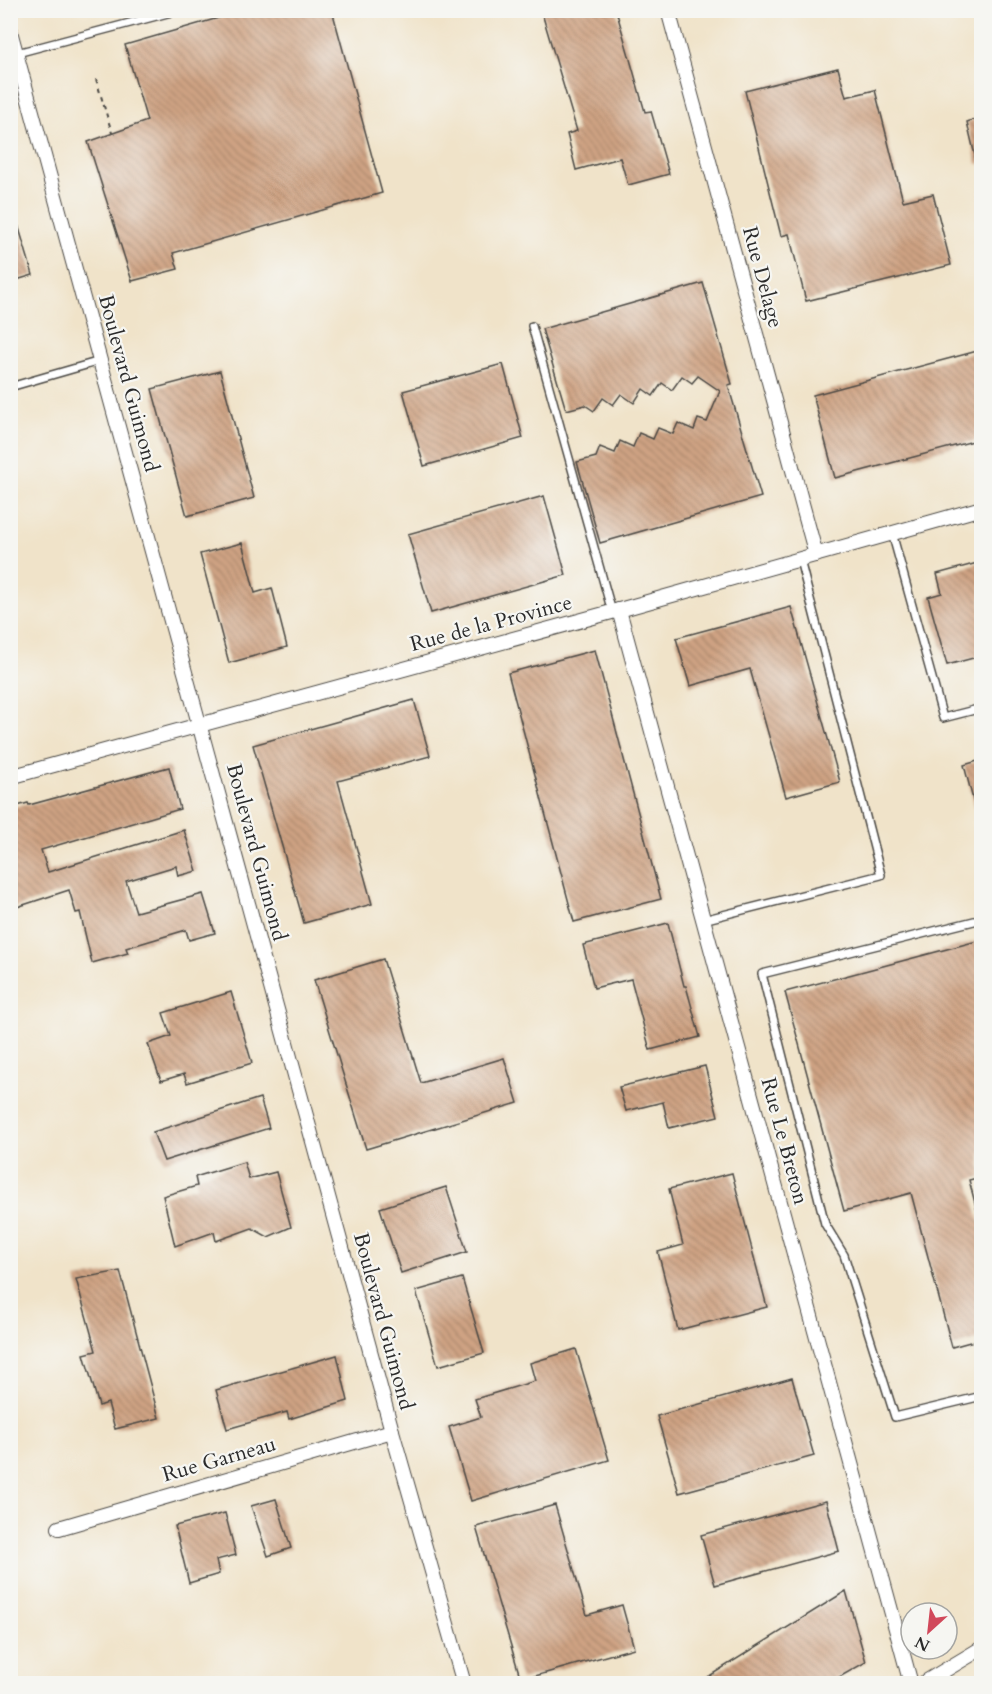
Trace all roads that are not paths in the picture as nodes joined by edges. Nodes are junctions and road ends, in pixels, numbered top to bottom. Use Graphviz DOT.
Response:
graph roads {
  1 [pos="179,10"];
  2 [pos="668,10"];
  3 [pos="10,30"];
  4 [pos="16,53"];
  5 [pos="532,326"];
  6 [pos="101,361"];
  7 [pos="10,387"];
  8 [pos="981,508"];
  9 [pos="892,533"];
  10 [pos="816,555"];
  11 [pos="800,560"];
  12 [pos="616,611"];
  13 [pos="981,708"];
  14 [pos="201,725"];
  15 [pos="10,777"];
  16 [pos="981,919"];
  17 [pos="703,920"];
  18 [pos="981,1396"];
  19 [pos="392,1431"];
  20 [pos="58,1528"];
  21 [pos="981,1648"];
  22 [pos="464,1683"];
  23 [pos="911,1683"];
  24 [pos="922,1683"];
  1 -- 4 [label="lane"];
  2 -- 10 [label="street, Rue Delage"];
  3 -- 4 [label="street, Boulevard Guimond"];
  4 -- 6 [label="street, Boulevard Guimond"];
  5 -- 12 [label="lane"];
  6 -- 7 [label="lane"];
  6 -- 14 [label="street, Boulevard Guimond"];
  8 -- 9 [label="street, Rue de la Province"];
  9 -- 10 [label="street, Rue de la Province"];
  9 -- 13 [label="lane"];
  10 -- 11 [label="street, Rue de la Province"];
  11 -- 12 [label="street, Rue de la Province"];
  11 -- 17 [label="lane"];
  12 -- 14 [label="street, Rue de la Province"];
  12 -- 17 [label="street, Rue Le Breton"];
  14 -- 15 [label="street, Rue de la Province"];
  14 -- 19 [label="street, Boulevard Guimond"];
  16 -- 18 [label="lane"];
  17 -- 23 [label="street, Rue Le Breton"];
  19 -- 20 [label="street, Rue Garneau"];
  19 -- 22 [label="street, Boulevard Guimond"];
  21 -- 24 [label="street"];
}
